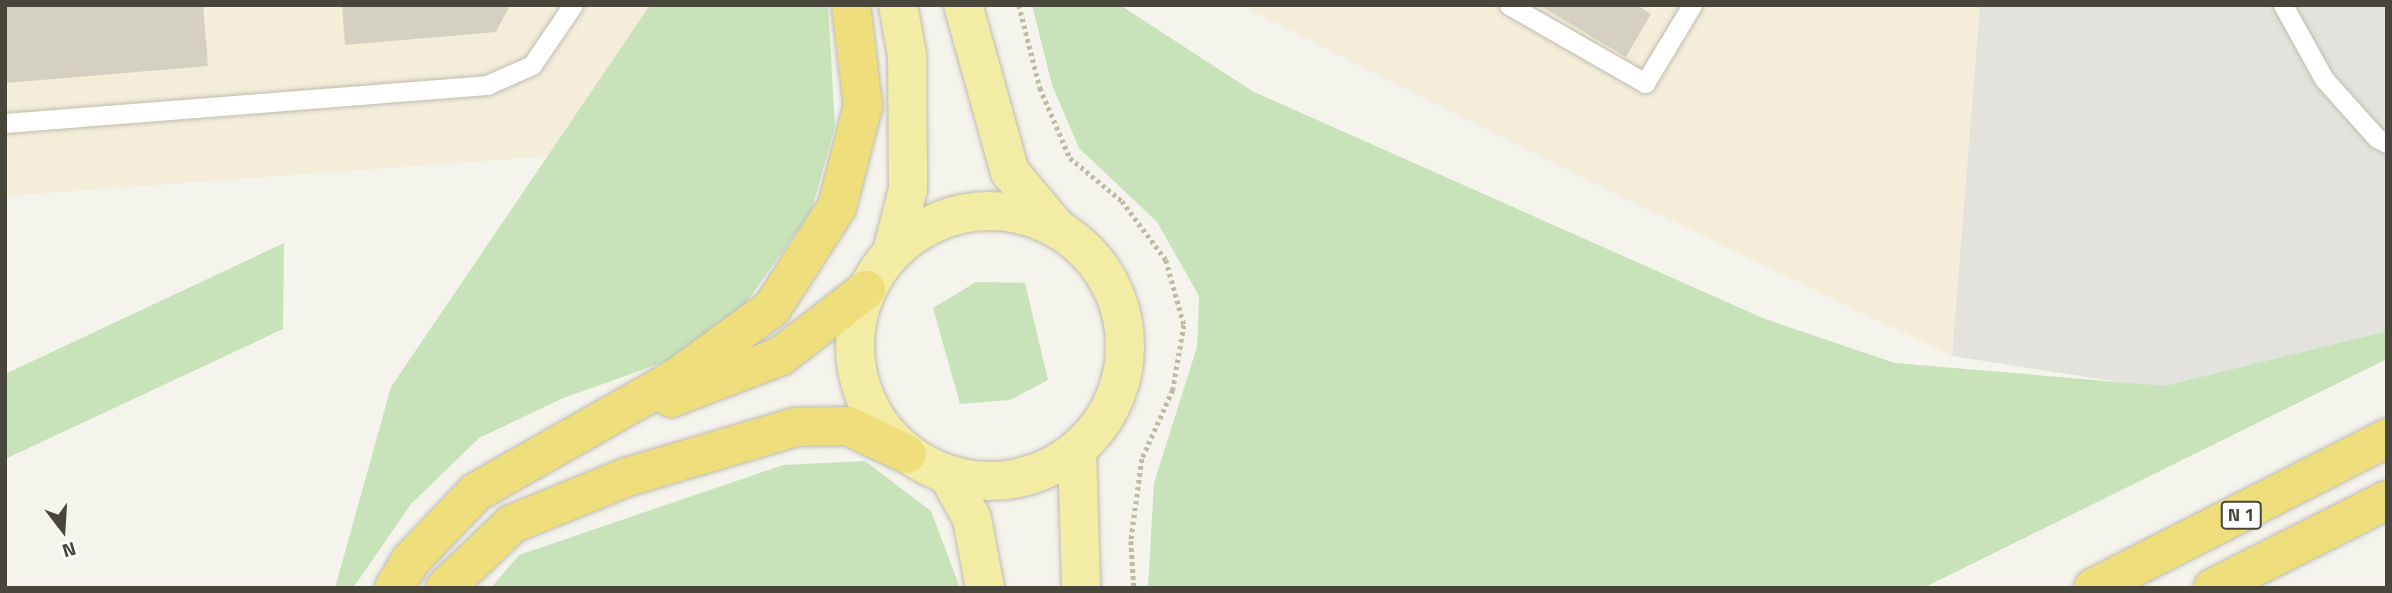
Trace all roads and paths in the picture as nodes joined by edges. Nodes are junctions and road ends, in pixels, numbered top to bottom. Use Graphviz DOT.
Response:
graph roads {
  1 [pos="573,5"];
  2 [pos="850,5"];
  3 [pos="898,5"];
  4 [pos="962,5"];
  5 [pos="1019,5"];
  6 [pos="1509,5"];
  7 [pos="1692,5"];
  8 [pos="2283,5"];
  9 [pos="5,123"];
  10 [pos="2387,142"];
  11 [pos="1056,228"];
  12 [pos="892,252"];
  13 [pos="866,290"];
  14 [pos="2387,438"];
  15 [pos="561,440"];
  16 [pos="1077,450"];
  17 [pos="908,454"];
  18 [pos="948,475"];
  19 [pos="2387,500"];
  20 [pos="394,588"];
  21 [pos="445,588"];
  22 [pos="985,588"];
  23 [pos="1081,588"];
  24 [pos="1134,588"];
  25 [pos="2093,588"];
  26 [pos="2213,588"];
  1 -- 9 [label="lane"];
  2 -- 15 [label="highway"];
  3 -- 12 [label="main road"];
  4 -- 11 [label="main road"];
  5 -- 24 [label="path"];
  6 -- 7 [label="lane"];
  8 -- 10 [label="lane"];
  11 -- 12 [label="main road"];
  11 -- 16 [label="main road"];
  12 -- 13 [label="main road"];
  13 -- 15 [label="highway"];
  13 -- 17 [label="main road"];
  14 -- 25 [label="highway, N 1"];
  15 -- 20 [label="highway"];
  16 -- 18 [label="main road"];
  16 -- 23 [label="main road"];
  17 -- 18 [label="main road"];
  17 -- 21 [label="highway"];
  18 -- 22 [label="main road"];
  19 -- 26 [label="highway"];
}
